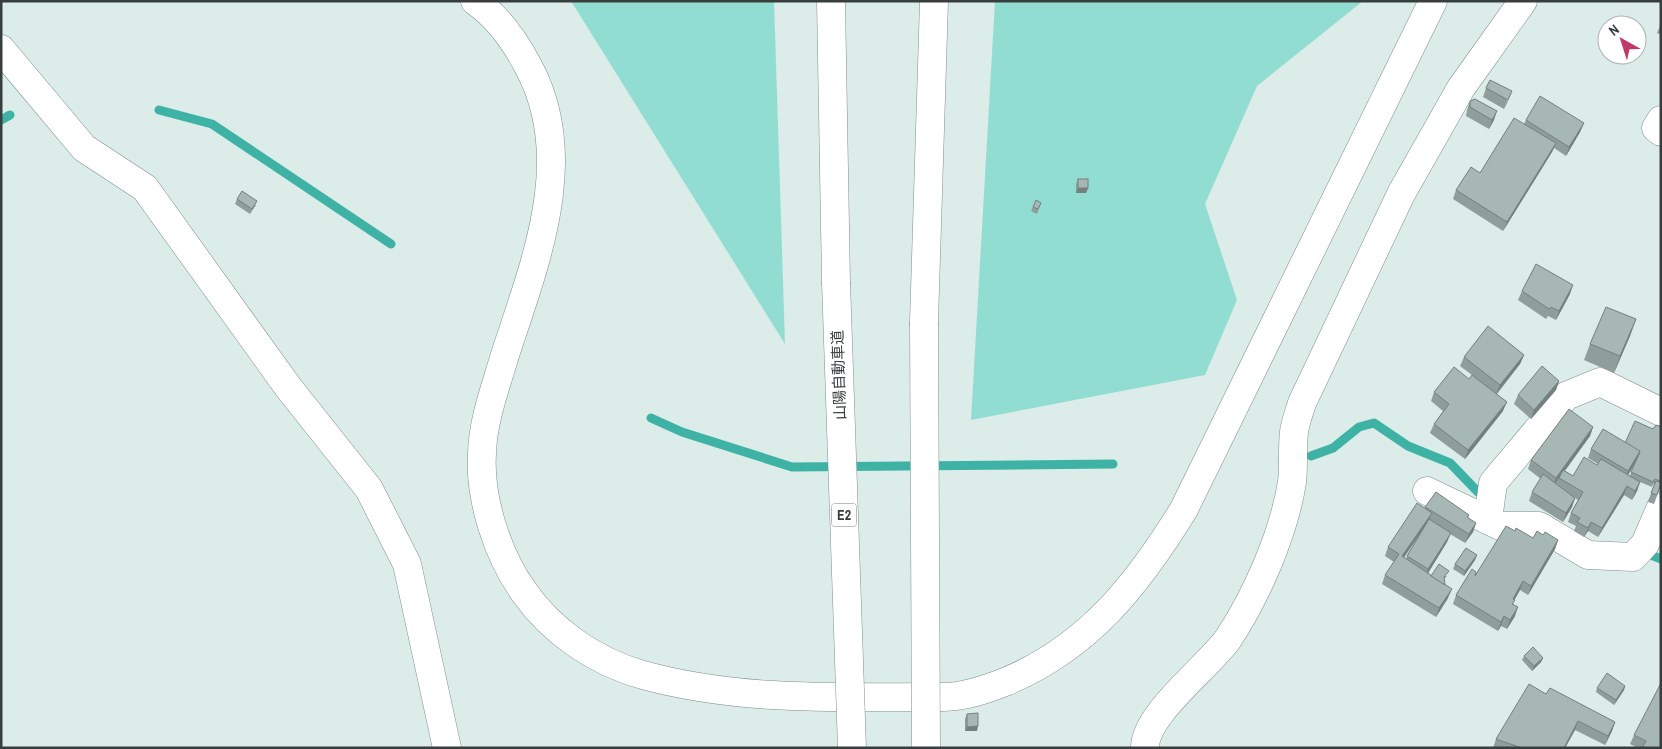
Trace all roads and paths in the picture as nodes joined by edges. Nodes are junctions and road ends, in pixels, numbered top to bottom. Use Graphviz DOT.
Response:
graph roads {
  1 [pos="475,1"];
  2 [pos="831,1"];
  3 [pos="934,1"];
  4 [pos="1433,1"];
  5 [pos="1523,1"];
  6 [pos="1,49"];
  7 [pos="1661,120"];
  8 [pos="1661,132"];
  9 [pos="1661,412"];
  10 [pos="1427,491"];
  11 [pos="1661,506"];
  12 [pos="1488,520"];
  13 [pos="447,748"];
  14 [pos="852,748"];
  15 [pos="926,748"];
  16 [pos="1145,748"];
  1 -- 4 [label="main road"];
  2 -- 14 [label="main road, 山陽自動車道 / E2, bridge"];
  3 -- 15 [label="main road, bridge"];
  5 -- 16 [label="main road"];
  6 -- 13 [label="main road"];
  7 -- 8 [label="main road"];
  9 -- 12 [label="main road"];
  10 -- 12 [label="main road"];
  11 -- 12 [label="main road"];
}
